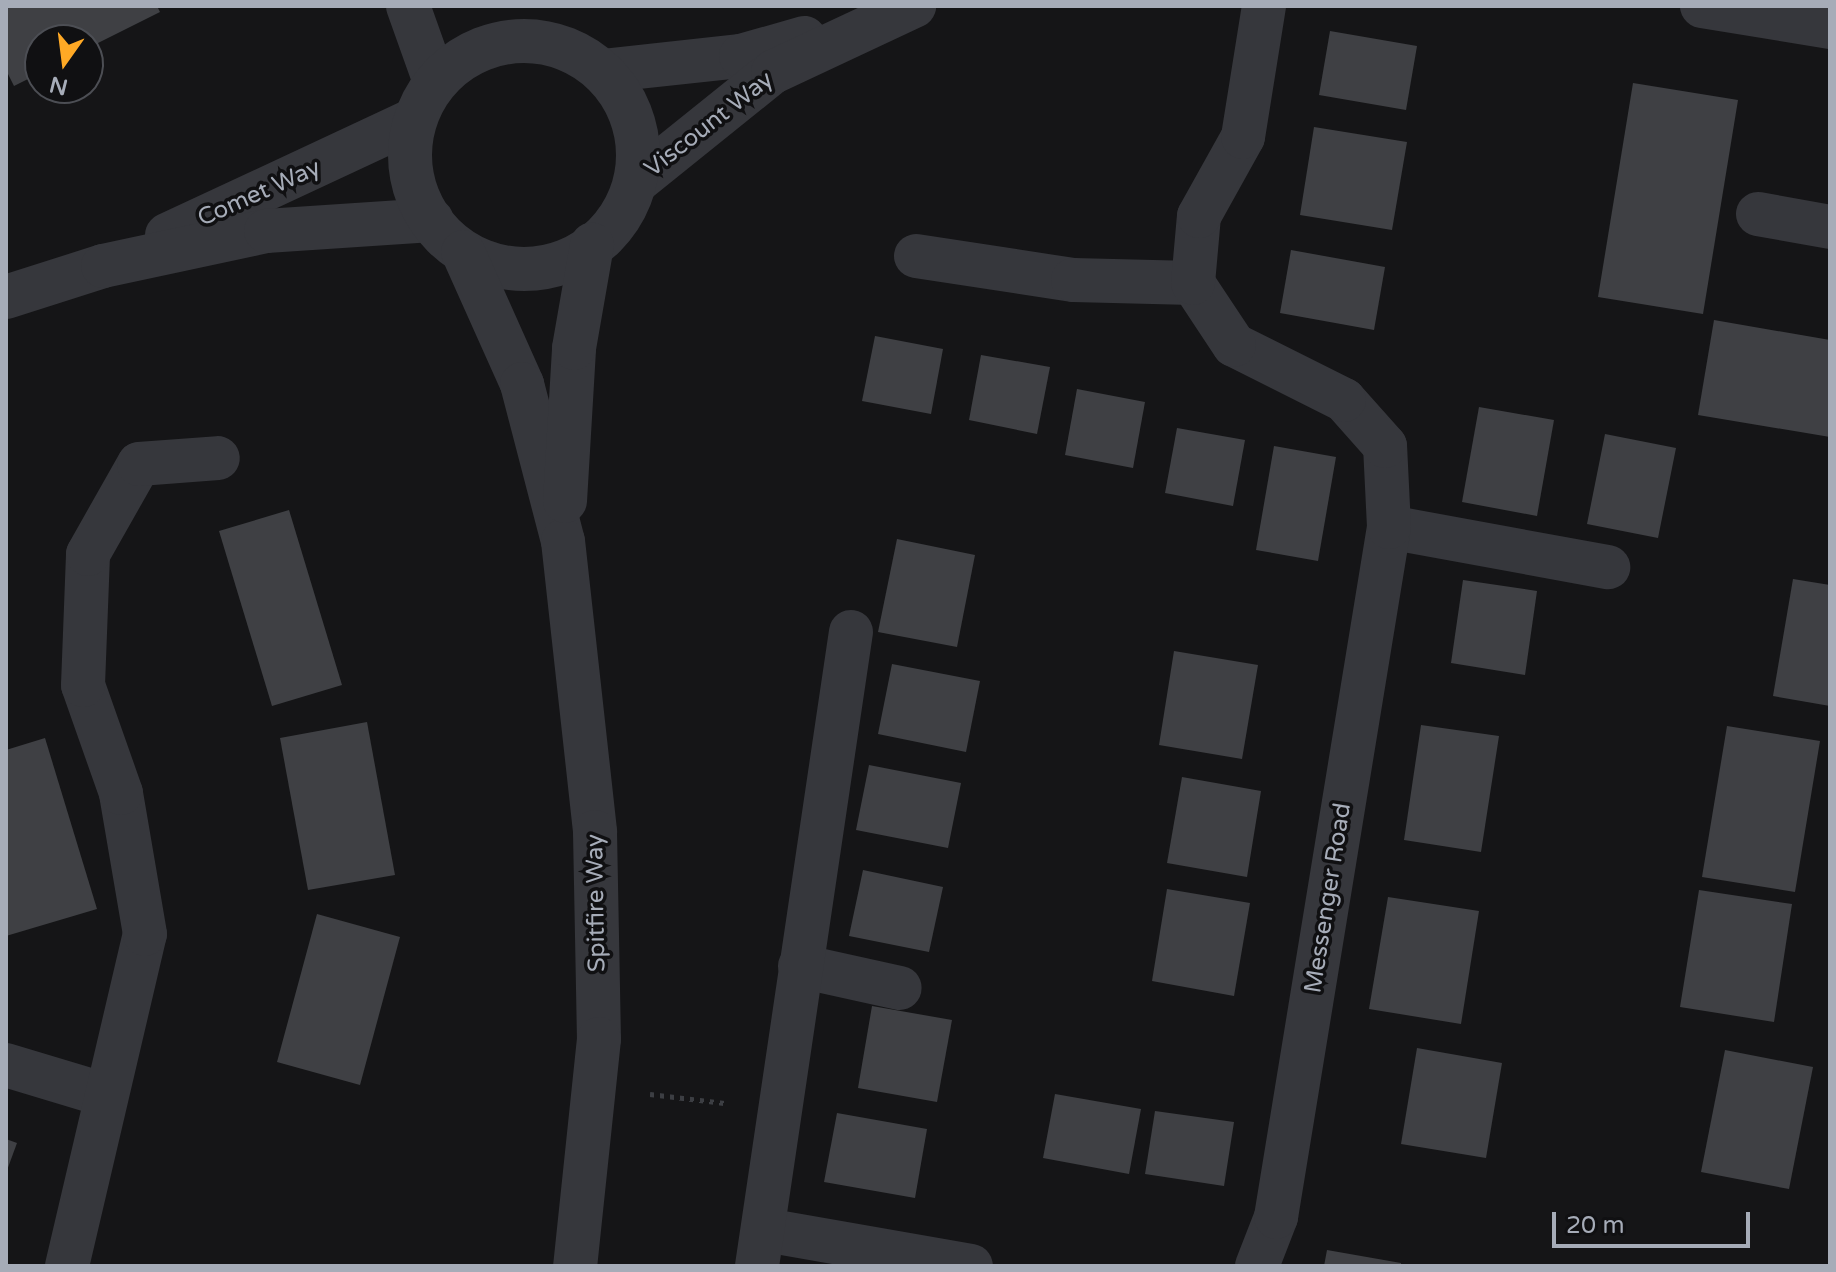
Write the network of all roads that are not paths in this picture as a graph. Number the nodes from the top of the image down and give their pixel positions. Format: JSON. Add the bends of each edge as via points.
{"nodes":[{"id":1,"x":408,"y":6,"type":"edge"},
{"id":2,"x":518,"y":6,"type":"edge"},
{"id":3,"x":913,"y":6,"type":"edge"},
{"id":4,"x":1264,"y":6,"type":"edge"},
{"id":5,"x":1702,"y":6,"type":"edge"},
{"id":6,"x":1777,"y":12,"type":"edge"},
{"id":7,"x":1830,"y":27,"type":"edge"},
{"id":8,"x":550,"y":45,"type":"junction"},
{"id":9,"x":602,"y":71,"type":"junction"},
{"id":10,"x":435,"y":82,"type":"junction"},
{"id":11,"x":414,"y":120,"type":"junction"},
{"id":12,"x":636,"y":182,"type":"junction"},
{"id":13,"x":1758,"y":214,"type":"dead end"},
{"id":14,"x":432,"y":220,"type":"junction"},
{"id":15,"x":1830,"y":227,"type":"edge"},
{"id":16,"x":592,"y":245,"type":"junction"},
{"id":17,"x":463,"y":252,"type":"junction"},
{"id":18,"x":916,"y":256,"type":"dead end"},
{"id":19,"x":103,"y":266,"type":"junction"},
{"id":20,"x":1193,"y":283,"type":"junction"},
{"id":21,"x":6,"y":297,"type":"edge"},
{"id":22,"x":218,"y":458,"type":"dead end"},
{"id":23,"x":1389,"y":527,"type":"junction"},
{"id":24,"x":563,"y":541,"type":"junction"},
{"id":25,"x":1608,"y":567,"type":"dead end"},
{"id":26,"x":851,"y":632,"type":"dead end"},
{"id":27,"x":800,"y":966,"type":"junction"},
{"id":28,"x":900,"y":988,"type":"dead end"},
{"id":29,"x":6,"y":1065,"type":"edge"},
{"id":30,"x":102,"y":1094,"type":"junction"},
{"id":31,"x":761,"y":1248,"type":"edge"},
{"id":32,"x":67,"y":1266,"type":"edge"},
{"id":33,"x":575,"y":1266,"type":"edge"},
{"id":34,"x":971,"y":1266,"type":"edge"},
{"id":35,"x":1257,"y":1266,"type":"edge"}],
"edges":[{"from":1,"to":10,"type":"street"},
{"from":2,"to":8,"type":"street"},
{"from":3,"to":9,"type":"street","name":"Viscount Way","via":[[741,56]]},
{"from":3,"to":12,"type":"street","name":"Viscount Way","via":[[773,72]]},
{"from":4,"to":20,"type":"street","via":[[1243,137],[1199,216]]},
{"from":5,"to":6,"type":"street"},
{"from":6,"to":7,"type":"street"},
{"from":8,"to":9,"type":"street"},
{"from":8,"to":10,"type":"street","via":[[493,44],[465,55]]},
{"from":9,"to":12,"type":"street","via":[[621,93],[636,131]]},
{"from":10,"to":11,"type":"street"},
{"from":11,"to":14,"type":"street","via":[[409,160],[418,201]]},
{"from":11,"to":19,"type":"street","name":"Comet Way"},
{"from":12,"to":16,"type":"street","via":[[619,219]]},
{"from":13,"to":15,"type":"street"},
{"from":14,"to":17,"type":"street"},
{"from":14,"to":19,"type":"street","name":"Comet Way","via":[[266,231]]},
{"from":16,"to":17,"type":"street","via":[[540,267],[499,266]]},
{"from":16,"to":24,"type":"street","name":"Spitfire Way","via":[[574,348]]},
{"from":17,"to":24,"type":"street","name":"Spitfire Way","via":[[522,384]]},
{"from":18,"to":20,"type":"street","via":[[1073,280]]},
{"from":19,"to":21,"type":"street","name":"Comet Way"},
{"from":20,"to":23,"type":"street","name":"Messenger Road","via":[[1234,345],[1344,400],[1385,446]]},
{"from":22,"to":30,"type":"street","via":[[139,464],[88,554],[83,685],[121,793],[145,934]]},
{"from":23,"to":25,"type":"street"},
{"from":23,"to":35,"type":"street","name":"Messenger Road","via":[[1276,1217]]},
{"from":24,"to":33,"type":"street","name":"Spitfire Way","via":[[595,832],[599,1039]]},
{"from":26,"to":27,"type":"street"},
{"from":27,"to":28,"type":"street"},
{"from":27,"to":31,"type":"street"},
{"from":29,"to":30,"type":"street"},
{"from":30,"to":32,"type":"street"},
{"from":31,"to":34,"type":"street"}]}
